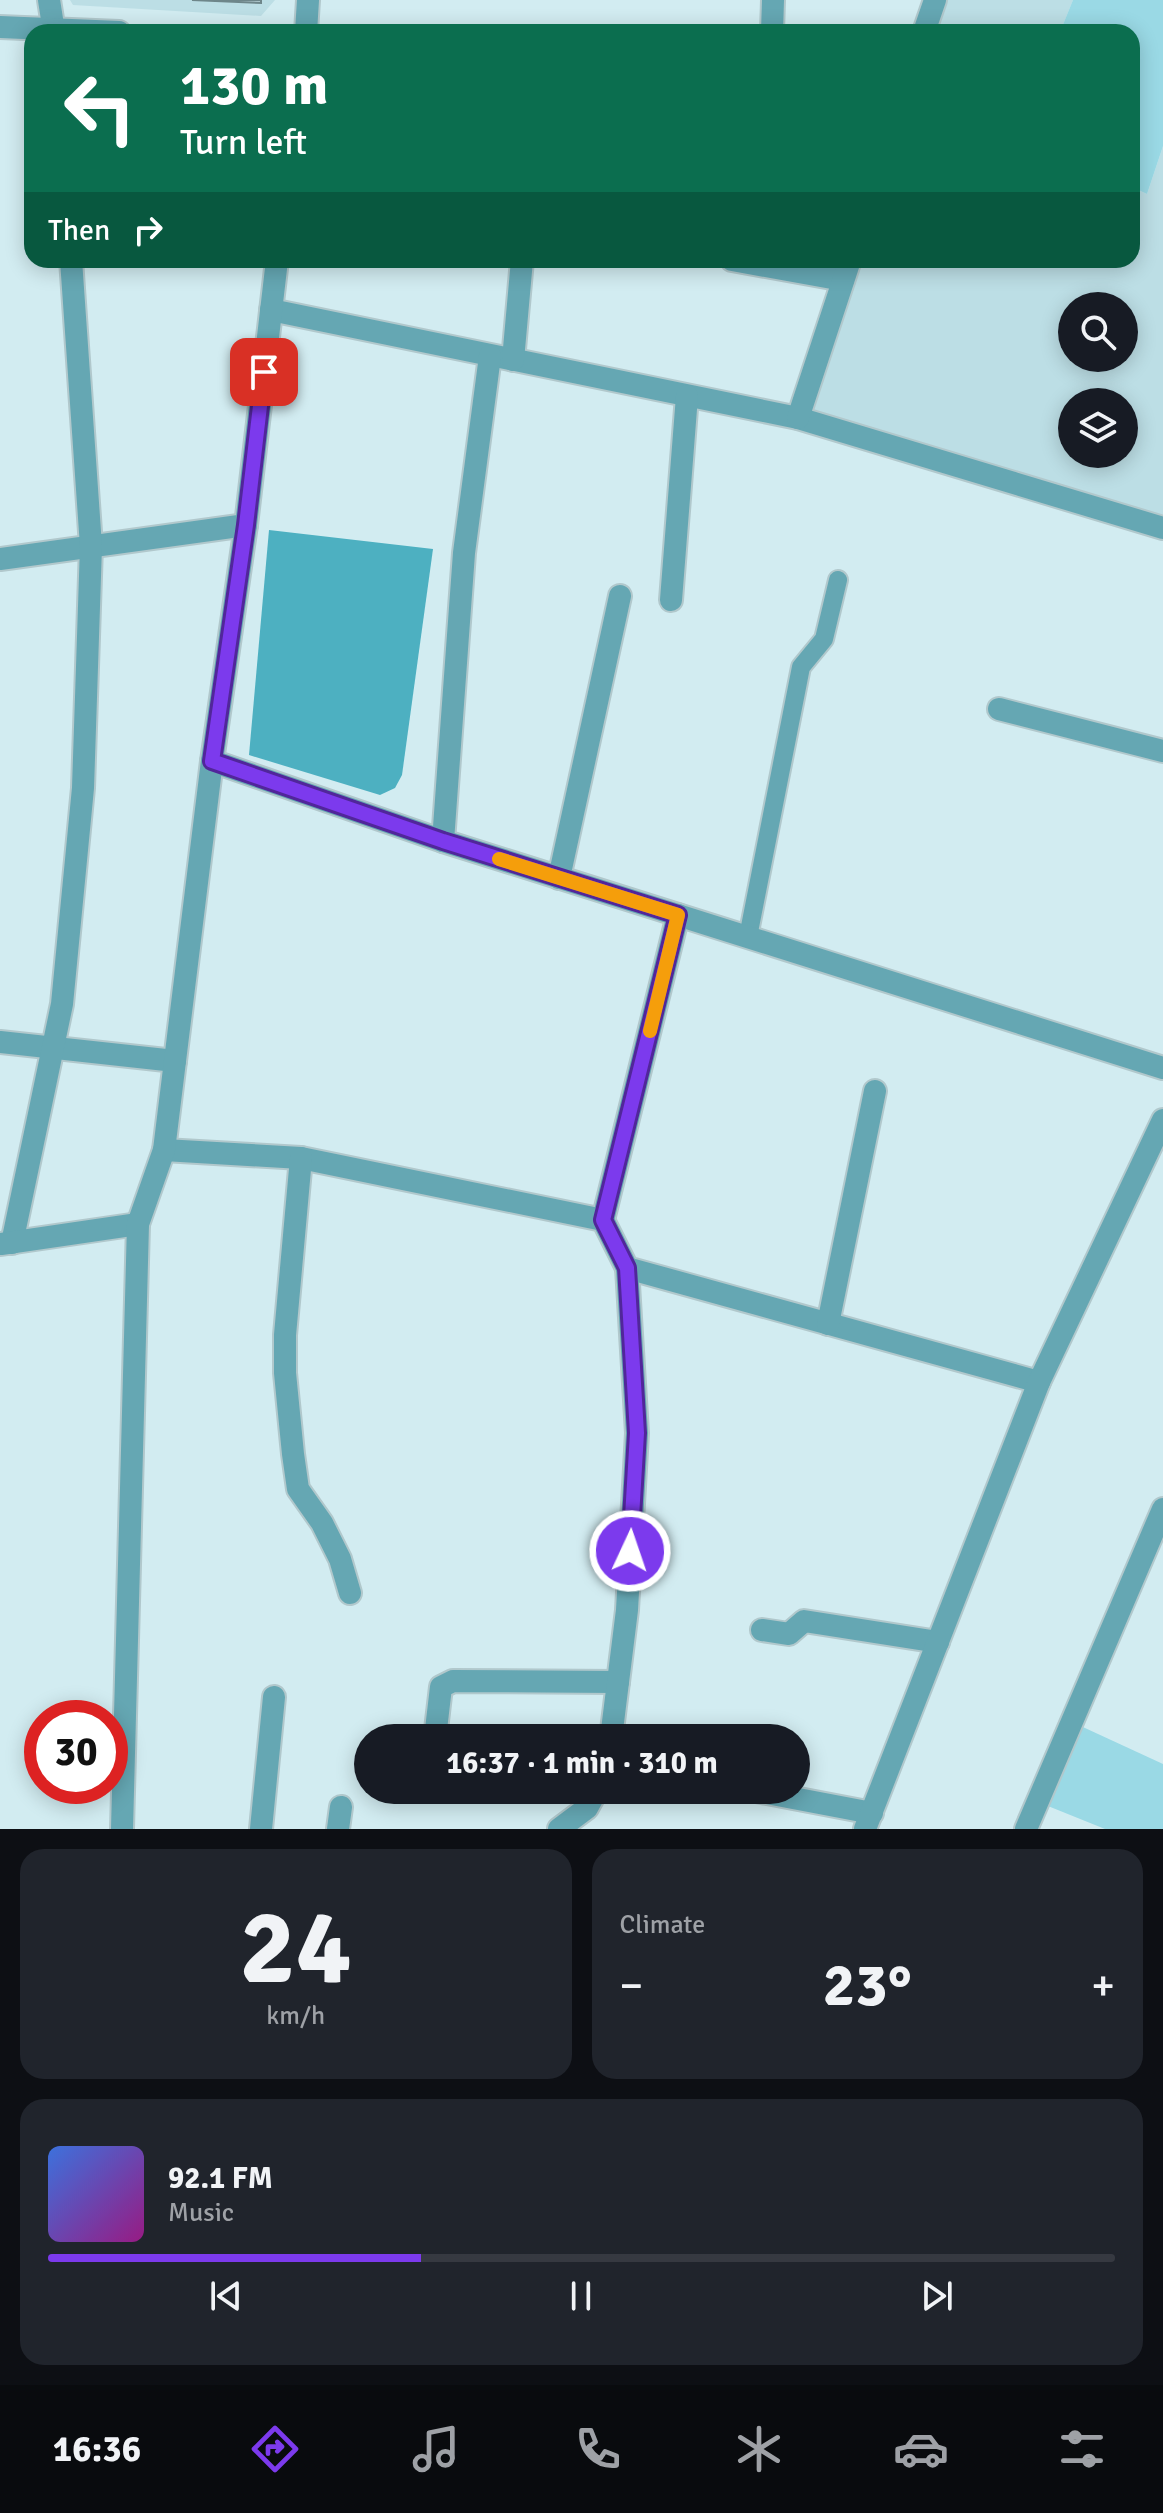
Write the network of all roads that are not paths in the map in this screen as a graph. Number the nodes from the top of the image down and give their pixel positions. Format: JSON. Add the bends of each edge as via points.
{"nodes":[{"id":1,"x":49,"y":0,"type":"edge"},
{"id":2,"x":308,"y":0,"type":"edge"},
{"id":3,"x":773,"y":0,"type":"edge"},
{"id":4,"x":935,"y":0,"type":"edge"},
{"id":5,"x":53,"y":24,"type":"edge"},
{"id":6,"x":306,"y":24,"type":"edge"},
{"id":7,"x":772,"y":24,"type":"edge"},
{"id":8,"x":927,"y":24,"type":"edge"},
{"id":9,"x":0,"y":27,"type":"edge"},
{"id":10,"x":24,"y":28,"type":"edge"},
{"id":11,"x":72,"y":268,"type":"edge"},
{"id":12,"x":276,"y":268,"type":"edge"},
{"id":13,"x":521,"y":268,"type":"edge"},
{"id":14,"x":824,"y":268,"type":"edge"},
{"id":15,"x":847,"y":270,"type":"edge"},
{"id":16,"x":271,"y":310,"type":"junction"},
{"id":17,"x":490,"y":356,"type":"junction"},
{"id":18,"x":513,"y":360,"type":"junction"},
{"id":19,"x":687,"y":396,"type":"junction"},
{"id":20,"x":798,"y":418,"type":"junction"},
{"id":21,"x":246,"y":525,"type":"junction"},
{"id":22,"x":1163,"y":528,"type":"edge"},
{"id":23,"x":91,"y":546,"type":"junction"},
{"id":24,"x":0,"y":559,"type":"edge"},
{"id":25,"x":838,"y":580,"type":"dead end"},
{"id":26,"x":620,"y":596,"type":"dead end"},
{"id":27,"x":671,"y":600,"type":"dead end"},
{"id":28,"x":999,"y":709,"type":"dead end"},
{"id":29,"x":1163,"y":751,"type":"edge"},
{"id":30,"x":212,"y":761,"type":"junction"},
{"id":31,"x":443,"y":841,"type":"junction"},
{"id":32,"x":559,"y":878,"type":"junction"},
{"id":33,"x":678,"y":915,"type":"junction"},
{"id":34,"x":748,"y":937,"type":"junction"},
{"id":35,"x":0,"y":1042,"type":"edge"},
{"id":36,"x":52,"y":1049,"type":"junction"},
{"id":37,"x":175,"y":1061,"type":"junction"},
{"id":38,"x":1163,"y":1068,"type":"edge"},
{"id":39,"x":875,"y":1091,"type":"dead end"},
{"id":40,"x":1163,"y":1120,"type":"edge"},
{"id":41,"x":164,"y":1150,"type":"junction"},
{"id":42,"x":301,"y":1158,"type":"junction"},
{"id":43,"x":603,"y":1220,"type":"junction"},
{"id":44,"x":138,"y":1224,"type":"junction"},
{"id":45,"x":6,"y":1244,"type":"edge"},
{"id":46,"x":627,"y":1268,"type":"junction"},
{"id":47,"x":828,"y":1324,"type":"junction"},
{"id":48,"x":1039,"y":1382,"type":"junction"},
{"id":49,"x":1163,"y":1509,"type":"edge"},
{"id":50,"x":350,"y":1593,"type":"dead end"},
{"id":51,"x":762,"y":1630,"type":"dead end"},
{"id":52,"x":938,"y":1642,"type":"junction"},
{"id":53,"x":618,"y":1682,"type":"junction"},
{"id":54,"x":274,"y":1697,"type":"dead end"},
{"id":55,"x":437,"y":1724,"type":"edge"},
{"id":56,"x":613,"y":1724,"type":"edge"},
{"id":57,"x":589,"y":1804,"type":"edge"},
{"id":58,"x":804,"y":1804,"type":"edge"},
{"id":59,"x":868,"y":1821,"type":"edge"},
{"id":60,"x":122,"y":1829,"type":"edge"},
{"id":61,"x":261,"y":1829,"type":"edge"},
{"id":62,"x":559,"y":1829,"type":"edge"},
{"id":63,"x":1026,"y":1829,"type":"edge"}],
"edges":[{"from":1,"to":5,"type":"street"},
{"from":2,"to":6,"type":"street"},
{"from":3,"to":7,"type":"street"},
{"from":4,"to":8,"type":"street"},
{"from":9,"to":10,"type":"street"},
{"from":11,"to":23,"type":"street"},
{"from":12,"to":16,"type":"street"},
{"from":13,"to":18,"type":"street"},
{"from":14,"to":15,"type":"street"},
{"from":15,"to":20,"type":"street"},
{"from":16,"to":17,"type":"street"},
{"from":16,"to":21,"type":"street"},
{"from":17,"to":18,"type":"street"},
{"from":17,"to":31,"type":"street","via":[[464,553]]},
{"from":18,"to":19,"type":"street"},
{"from":19,"to":20,"type":"street"},
{"from":19,"to":27,"type":"street"},
{"from":20,"to":22,"type":"street"},
{"from":21,"to":23,"type":"street"},
{"from":21,"to":30,"type":"street"},
{"from":23,"to":24,"type":"street"},
{"from":23,"to":36,"type":"street","via":[[83,788],[62,1004]]},
{"from":25,"to":34,"type":"lane","via":[[824,639],[801,667]]},
{"from":26,"to":32,"type":"street"},
{"from":28,"to":29,"type":"street"},
{"from":30,"to":31,"type":"street"},
{"from":30,"to":37,"type":"street"},
{"from":31,"to":32,"type":"street"},
{"from":32,"to":33,"type":"street"},
{"from":33,"to":34,"type":"street"},
{"from":33,"to":43,"type":"street"},
{"from":34,"to":38,"type":"street"},
{"from":35,"to":36,"type":"street"},
{"from":36,"to":37,"type":"street"},
{"from":36,"to":45,"type":"street"},
{"from":37,"to":41,"type":"street"},
{"from":39,"to":47,"type":"street"},
{"from":40,"to":48,"type":"street"},
{"from":41,"to":42,"type":"street"},
{"from":41,"to":44,"type":"street"},
{"from":42,"to":43,"type":"street"},
{"from":42,"to":50,"type":"street","via":[[285,1335],[293,1454],[298,1489],[322,1523]]},
{"from":43,"to":46,"type":"street"},
{"from":44,"to":45,"type":"street"},
{"from":44,"to":60,"type":"street"},
{"from":46,"to":47,"type":"street"},
{"from":46,"to":53,"type":"street","via":[[637,1433]]},
{"from":47,"to":48,"type":"street"},
{"from":48,"to":52,"type":"street"},
{"from":49,"to":63,"type":"street"},
{"from":51,"to":52,"type":"street","via":[[789,1634],[804,1621]]},
{"from":52,"to":59,"type":"street"},
{"from":53,"to":55,"type":"street","via":[[453,1681],[441,1687]]},
{"from":53,"to":56,"type":"street"},
{"from":54,"to":61,"type":"street"},
{"from":57,"to":62,"type":"street"},
{"from":58,"to":59,"type":"street"}]}
